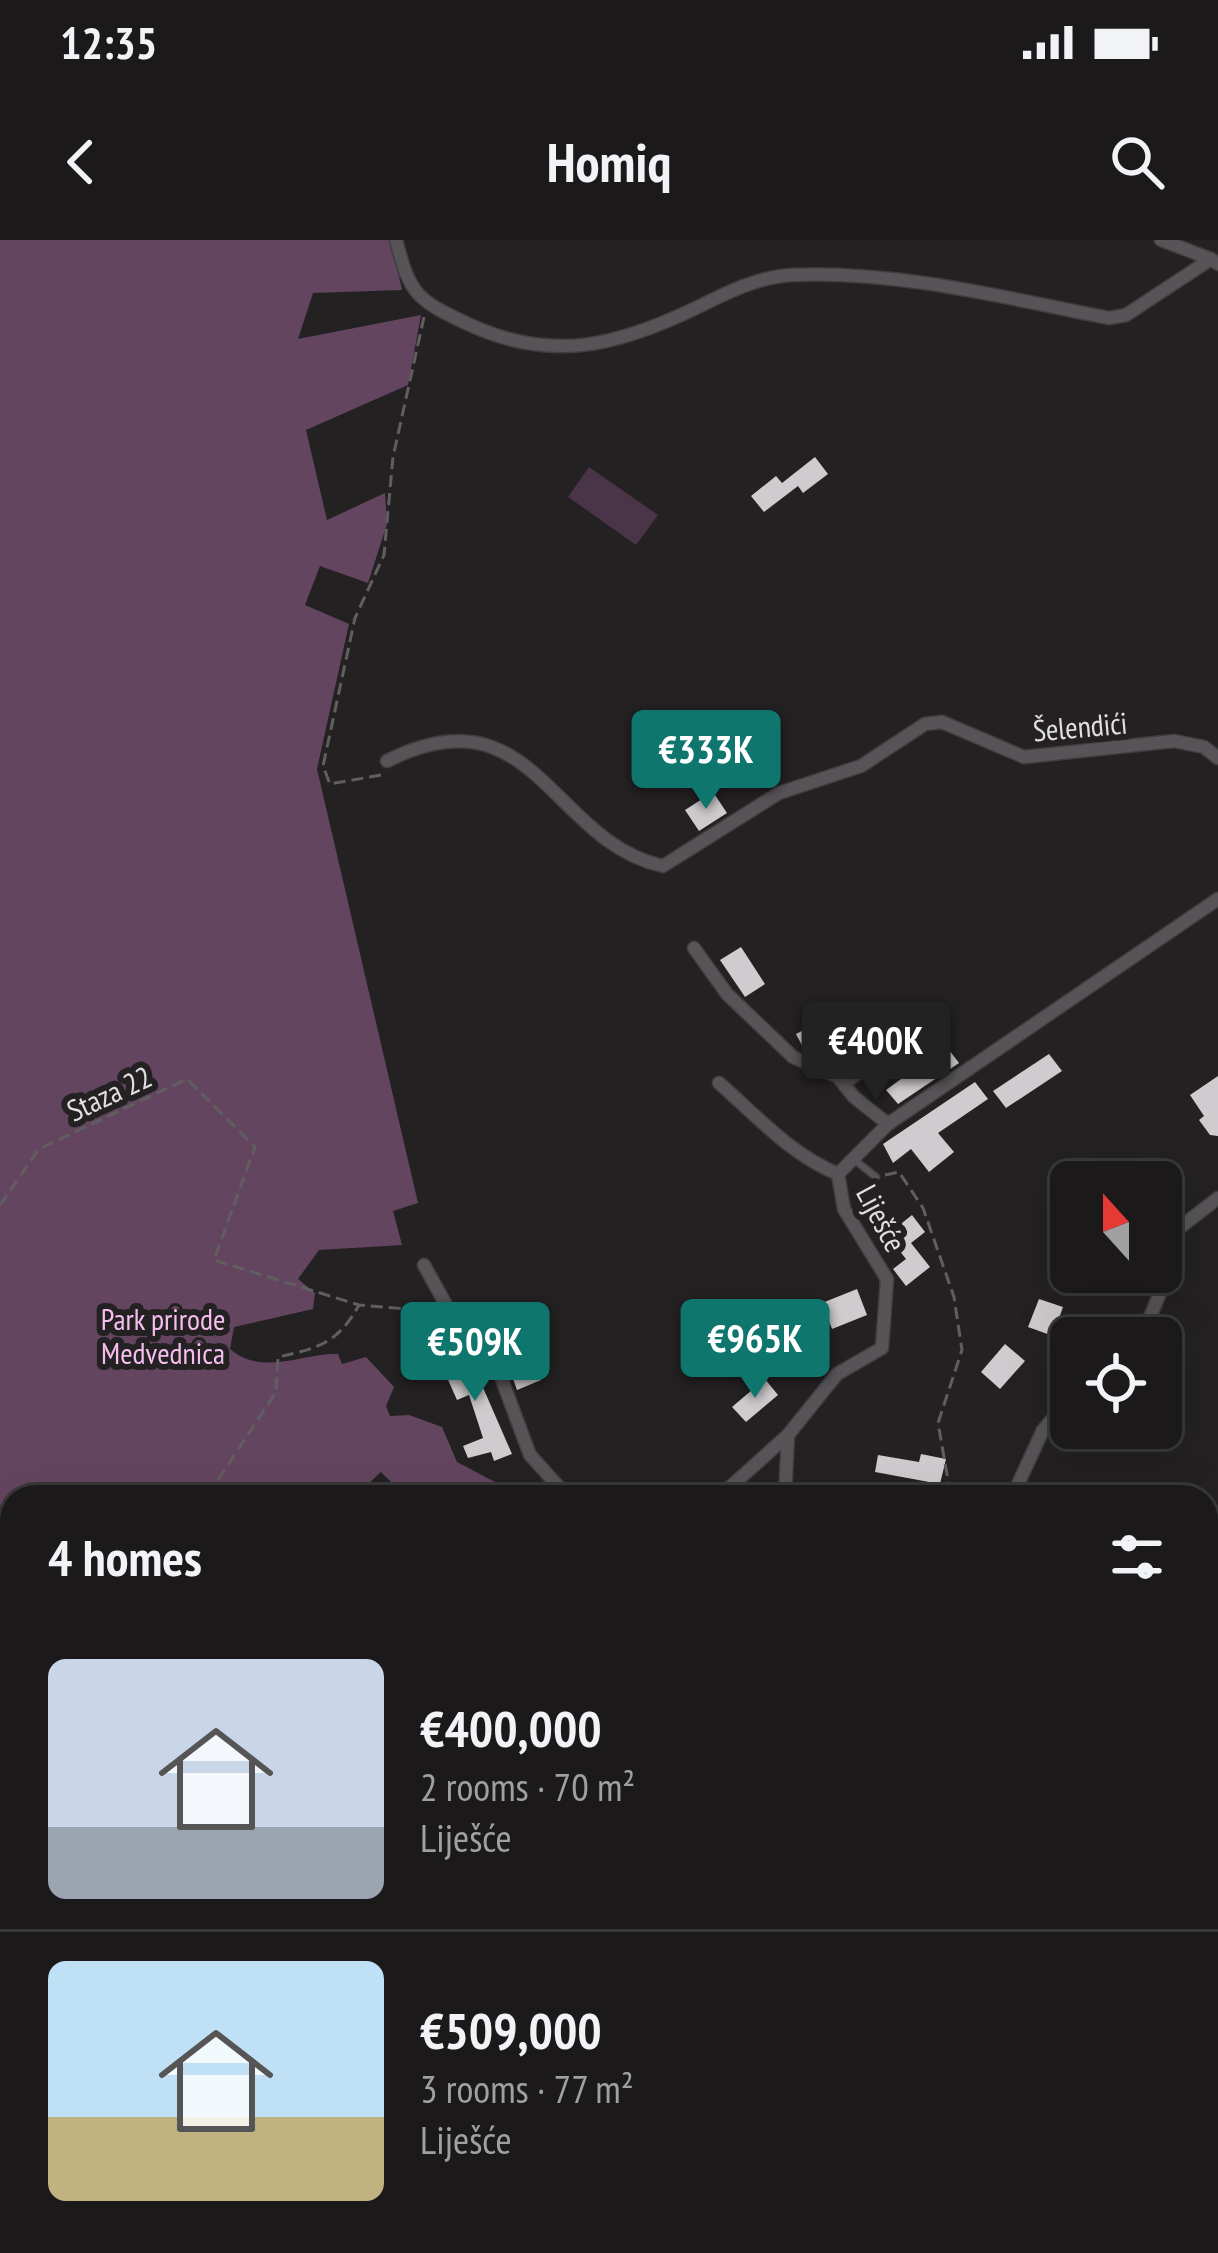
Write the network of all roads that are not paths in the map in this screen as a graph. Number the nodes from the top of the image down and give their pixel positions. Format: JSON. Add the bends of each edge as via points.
{"nodes":[{"id":1,"x":396,"y":240,"type":"edge"},
{"id":2,"x":1161,"y":240,"type":"edge"},
{"id":3,"x":1215,"y":261,"type":"edge"},
{"id":4,"x":1218,"y":758,"type":"edge"},
{"id":5,"x":387,"y":761,"type":"road end"},
{"id":6,"x":1218,"y":899,"type":"edge"},
{"id":7,"x":694,"y":948,"type":"dead end"},
{"id":8,"x":915,"y":1022,"type":"dead end"},
{"id":9,"x":719,"y":1083,"type":"dead end"},
{"id":10,"x":845,"y":1086,"type":"junction"},
{"id":11,"x":888,"y":1124,"type":"junction"},
{"id":12,"x":856,"y":1161,"type":"junction"},
{"id":13,"x":838,"y":1174,"type":"junction"},
{"id":14,"x":876,"y":1177,"type":"road end"},
{"id":15,"x":1218,"y":1198,"type":"edge"},
{"id":16,"x":1182,"y":1226,"type":"edge"},
{"id":17,"x":424,"y":1265,"type":"dead end"},
{"id":18,"x":1050,"y":1421,"type":"edge"},
{"id":19,"x":788,"y":1435,"type":"junction"},
{"id":20,"x":557,"y":1485,"type":"edge"},
{"id":21,"x":732,"y":1485,"type":"edge"},
{"id":22,"x":786,"y":1485,"type":"edge"},
{"id":23,"x":1016,"y":1485,"type":"edge"}],
"edges":[{"from":1,"to":3,"type":"street","via":[[409,286],[427,305],[554,350],[634,336],[783,275],[983,293],[1109,318]]},
{"from":2,"to":3,"type":"street"},
{"from":4,"to":5,"type":"street","name":"Šelendići","via":[[1174,741],[1024,757],[942,722],[926,724],[861,766],[779,793],[663,866],[608,846],[533,769],[488,748],[437,740]]},
{"from":6,"to":11,"type":"street","name":"Liješće"},
{"from":7,"to":10,"type":"street","via":[[727,994],[793,1058],[829,1070]]},
{"from":8,"to":10,"type":"lane"},
{"from":9,"to":13,"type":"street","name":"Liješće","via":[[790,1151]]},
{"from":10,"to":11,"type":"street"},
{"from":11,"to":12,"type":"street","name":"Liješće"},
{"from":12,"to":13,"type":"street","name":"Liješće"},
{"from":12,"to":14,"type":"lane"},
{"from":13,"to":19,"type":"street","name":"Liješće","via":[[844,1208],[887,1279],[886,1328],[882,1348],[837,1374]]},
{"from":15,"to":16,"type":"street"},
{"from":17,"to":20,"type":"street","via":[[450,1312],[492,1353],[530,1455]]},
{"from":18,"to":23,"type":"street"},
{"from":19,"to":21,"type":"street","name":"Liješće"},
{"from":19,"to":22,"type":"street"}]}
